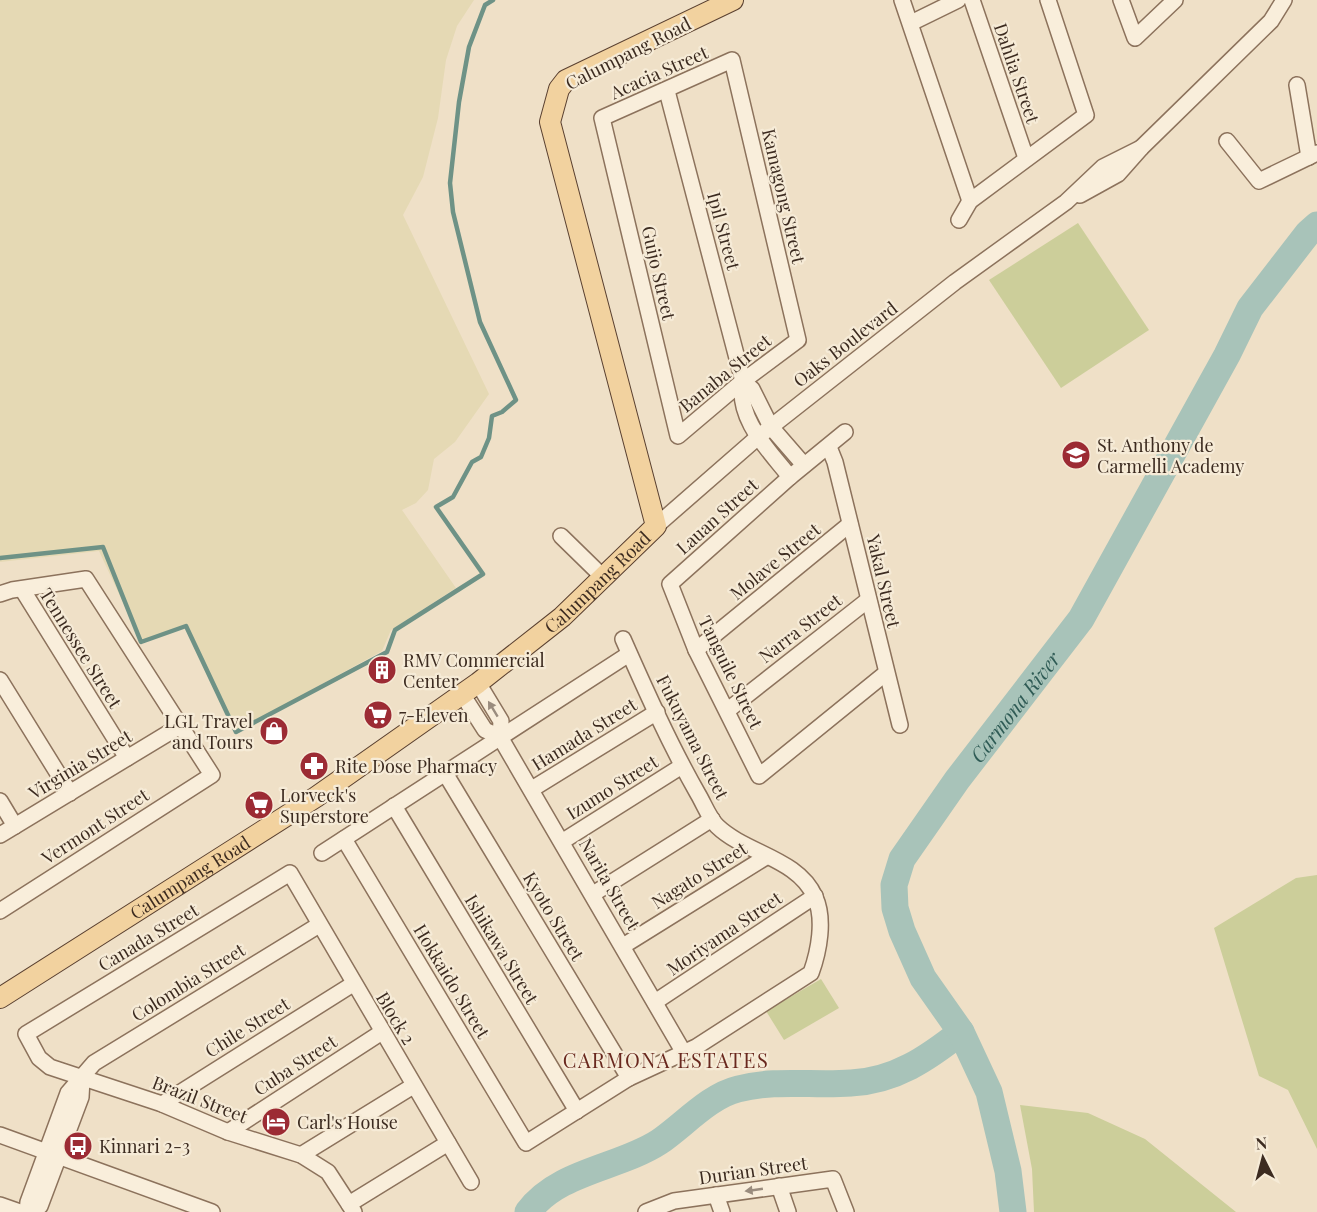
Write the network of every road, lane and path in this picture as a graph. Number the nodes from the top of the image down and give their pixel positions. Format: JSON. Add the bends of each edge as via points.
{"nodes":[{"id":1,"x":733,"y":0,"type":"edge"},
{"id":2,"x":902,"y":0,"type":"edge"},
{"id":3,"x":958,"y":0,"type":"edge"},
{"id":4,"x":972,"y":0,"type":"edge"},
{"id":5,"x":1048,"y":0,"type":"edge"},
{"id":6,"x":1121,"y":0,"type":"edge"},
{"id":7,"x":1175,"y":0,"type":"edge"},
{"id":8,"x":1284,"y":0,"type":"edge"},
{"id":9,"x":911,"y":23,"type":"junction"},
{"id":10,"x":732,"y":60,"type":"joint"},
{"id":11,"x":1297,"y":85,"type":"dead end"},
{"id":12,"x":667,"y":91,"type":"junction"},
{"id":13,"x":602,"y":118,"type":"joint"},
{"id":14,"x":1227,"y":141,"type":"dead end"},
{"id":15,"x":1313,"y":155,"type":"edge"},
{"id":16,"x":1026,"y":158,"type":"junction"},
{"id":17,"x":970,"y":201,"type":"junction"},
{"id":18,"x":959,"y":220,"type":"dead end"},
{"id":19,"x":798,"y":340,"type":"joint"},
{"id":20,"x":743,"y":381,"type":"junction"},
{"id":21,"x":771,"y":427,"type":"junction"},
{"id":22,"x":845,"y":432,"type":"dead end"},
{"id":23,"x":678,"y":436,"type":"joint"},
{"id":24,"x":758,"y":437,"type":"junction"},
{"id":25,"x":829,"y":447,"type":"junction"},
{"id":26,"x":804,"y":465,"type":"junction"},
{"id":27,"x":790,"y":477,"type":"junction"},
{"id":28,"x":850,"y":525,"type":"junction"},
{"id":29,"x":656,"y":526,"type":"junction"},
{"id":30,"x":561,"y":536,"type":"dead end"},
{"id":31,"x":604,"y":578,"type":"junction"},
{"id":32,"x":670,"y":584,"type":"joint"},
{"id":33,"x":22,"y":589,"type":"junction"},
{"id":34,"x":0,"y":594,"type":"edge"},
{"id":35,"x":868,"y":600,"type":"junction"},
{"id":36,"x":622,"y":639,"type":"dead end"},
{"id":37,"x":696,"y":650,"type":"junction"},
{"id":38,"x":629,"y":654,"type":"junction"},
{"id":39,"x":886,"y":673,"type":"junction"},
{"id":40,"x":0,"y":680,"type":"edge"},
{"id":41,"x":470,"y":689,"type":"junction"},
{"id":42,"x":728,"y":710,"type":"junction"},
{"id":43,"x":657,"y":712,"type":"junction"},
{"id":44,"x":900,"y":725,"type":"dead end"},
{"id":45,"x":180,"y":726,"type":"junction"},
{"id":46,"x":500,"y":737,"type":"junction"},
{"id":47,"x":127,"y":758,"type":"junction"},
{"id":48,"x":682,"y":766,"type":"junction"},
{"id":49,"x":445,"y":773,"type":"junction"},
{"id":50,"x":532,"y":789,"type":"junction"},
{"id":51,"x":70,"y":793,"type":"junction"},
{"id":52,"x":0,"y":801,"type":"edge"},
{"id":53,"x":394,"y":806,"type":"junction"},
{"id":54,"x":712,"y":819,"type":"junction"},
{"id":55,"x":15,"y":826,"type":"junction"},
{"id":56,"x":0,"y":835,"type":"edge"},
{"id":57,"x":344,"y":839,"type":"junction"},
{"id":58,"x":563,"y":841,"type":"junction"},
{"id":59,"x":322,"y":853,"type":"dead end"},
{"id":60,"x":766,"y":856,"type":"junction"},
{"id":61,"x":290,"y":873,"type":"joint"},
{"id":62,"x":593,"y":894,"type":"junction"},
{"id":63,"x":815,"y":896,"type":"junction"},
{"id":64,"x":0,"y":911,"type":"edge"},
{"id":65,"x":319,"y":925,"type":"junction"},
{"id":66,"x":623,"y":946,"type":"junction"},
{"id":67,"x":353,"y":984,"type":"junction"},
{"id":68,"x":0,"y":999,"type":"edge"},
{"id":69,"x":655,"y":1002,"type":"junction"},
{"id":70,"x":382,"y":1032,"type":"junction"},
{"id":71,"x":26,"y":1034,"type":"joint"},
{"id":72,"x":684,"y":1053,"type":"junction"},
{"id":73,"x":629,"y":1078,"type":"junction"},
{"id":74,"x":82,"y":1079,"type":"junction"},
{"id":75,"x":414,"y":1086,"type":"junction"},
{"id":76,"x":162,"y":1104,"type":"junction"},
{"id":77,"x":577,"y":1111,"type":"junction"},
{"id":78,"x":228,"y":1132,"type":"junction"},
{"id":79,"x":0,"y":1135,"type":"edge"},
{"id":80,"x":448,"y":1143,"type":"junction"},
{"id":81,"x":301,"y":1155,"type":"junction"},
{"id":82,"x":52,"y":1156,"type":"junction"},
{"id":83,"x":471,"y":1182,"type":"dead end"},
{"id":84,"x":779,"y":1186,"type":"junction"},
{"id":85,"x":716,"y":1195,"type":"junction"},
{"id":86,"x":0,"y":1205,"type":"edge"},
{"id":87,"x":351,"y":1208,"type":"edge"},
{"id":88,"x":662,"y":1208,"type":"edge"},
{"id":89,"x":20,"y":1212,"type":"edge"},
{"id":90,"x":29,"y":1212,"type":"edge"},
{"id":91,"x":212,"y":1212,"type":"edge"},
{"id":92,"x":646,"y":1212,"type":"edge"},
{"id":93,"x":722,"y":1212,"type":"edge"},
{"id":94,"x":788,"y":1212,"type":"edge"},
{"id":95,"x":846,"y":1212,"type":"edge"}],
"edges":[{"from":1,"to":29,"type":"main road","name":"Calumpang Road","via":[[566,80],[556,96],[550,122]]},
{"from":2,"to":9,"type":"street"},
{"from":3,"to":9,"type":"street"},
{"from":4,"to":16,"type":"street","name":"Dahlia Street"},
{"from":5,"to":16,"type":"street","via":[[1086,116]]},
{"from":6,"to":7,"type":"street","via":[[1135,38]]},
{"from":8,"to":21,"type":"street","name":"Oaks Boulevard","via":[[1271,21],[1141,148],[1103,167],[1066,202],[955,282]]},
{"from":9,"to":17,"type":"street"},
{"from":10,"to":12,"type":"street","name":"Acacia Street"},
{"from":10,"to":19,"type":"street","name":"Kamagong Street"},
{"from":11,"to":15,"type":"street"},
{"from":12,"to":13,"type":"street","name":"Acacia Street"},
{"from":12,"to":20,"type":"street","name":"Ipil Street"},
{"from":13,"to":23,"type":"street","name":"Guijo Street"},
{"from":14,"to":15,"type":"street","via":[[1259,181]]},
{"from":16,"to":17,"type":"street"},
{"from":17,"to":18,"type":"street"},
{"from":19,"to":20,"type":"street","name":"Banaba Street"},
{"from":20,"to":21,"type":"street","name":"Ipil Street","via":[[752,389]]},
{"from":20,"to":23,"type":"street","name":"Banaba Street"},
{"from":20,"to":24,"type":"street","name":"Ipil Street","via":[[742,404]]},
{"from":21,"to":24,"type":"street","name":"Oaks Boulevard"},
{"from":21,"to":26,"type":"street"},
{"from":22,"to":25,"type":"street","name":"Lauan Street"},
{"from":24,"to":27,"type":"street"},
{"from":24,"to":29,"type":"street","name":"Oaks Boulevard"},
{"from":25,"to":26,"type":"street","name":"Lauan Street"},
{"from":25,"to":28,"type":"street","name":"Yakal Street"},
{"from":26,"to":27,"type":"street","name":"Lauan Street"},
{"from":27,"to":32,"type":"street","name":"Lauan Street"},
{"from":28,"to":35,"type":"street","name":"Yakal Street"},
{"from":28,"to":37,"type":"street","name":"Molave Street"},
{"from":29,"to":31,"type":"main road","name":"Calumpang Road"},
{"from":30,"to":31,"type":"street"},
{"from":31,"to":41,"type":"main road","name":"Calumpang Road","via":[[562,617]]},
{"from":32,"to":37,"type":"street","name":"Tanguile Street"},
{"from":33,"to":34,"type":"street"},
{"from":33,"to":45,"type":"street","via":[[86,579]]},
{"from":33,"to":47,"type":"street","name":"Tennessee Street"},
{"from":35,"to":39,"type":"street","name":"Yakal Street"},
{"from":35,"to":42,"type":"street","name":"Narra Street"},
{"from":36,"to":38,"type":"street","name":"Fukuyama Street"},
{"from":37,"to":42,"type":"street","name":"Tanguile Street"},
{"from":38,"to":43,"type":"street","name":"Fukuyama Street"},
{"from":38,"to":46,"type":"street"},
{"from":39,"to":42,"type":"street","name":"Tanguile Street","via":[[759,776]]},
{"from":39,"to":44,"type":"street","name":"Yakal Street"},
{"from":40,"to":51,"type":"street"},
{"from":41,"to":46,"type":"street","name":"Narita Street","via":[[485,730]]},
{"from":41,"to":68,"type":"main road","name":"Calumpang Road","via":[[316,797]]},
{"from":43,"to":48,"type":"street","name":"Fukuyama Street"},
{"from":43,"to":50,"type":"street","name":"Hamada Street"},
{"from":45,"to":47,"type":"street","name":"Virginia Street"},
{"from":45,"to":64,"type":"street","name":"Vermont Street","via":[[212,775]]},
{"from":46,"to":49,"type":"street"},
{"from":46,"to":50,"type":"street","name":"Narita Street"},
{"from":47,"to":51,"type":"street","name":"Virginia Street"},
{"from":48,"to":54,"type":"street","name":"Fukuyama Street"},
{"from":48,"to":58,"type":"street","name":"Izumo Street"},
{"from":49,"to":53,"type":"street"},
{"from":49,"to":73,"type":"street","name":"Kyoto Street"},
{"from":50,"to":58,"type":"street","name":"Narita Street"},
{"from":51,"to":55,"type":"street","name":"Virginia Street"},
{"from":52,"to":55,"type":"street"},
{"from":53,"to":57,"type":"street"},
{"from":53,"to":77,"type":"street","name":"Ishikawa Street"},
{"from":54,"to":60,"type":"street","name":"Fukuyama Street"},
{"from":54,"to":62,"type":"street"},
{"from":55,"to":56,"type":"street","name":"Virginia Street"},
{"from":57,"to":59,"type":"street"},
{"from":57,"to":77,"type":"street","name":"Hokkaido Street","via":[[526,1143]]},
{"from":58,"to":62,"type":"street","name":"Narita Street"},
{"from":60,"to":63,"type":"street","name":"Fukuyama Street","via":[[794,870]]},
{"from":60,"to":66,"type":"street","name":"Nagato Street"},
{"from":61,"to":65,"type":"street","name":"Block 2"},
{"from":61,"to":71,"type":"street","name":"Canada Street"},
{"from":62,"to":66,"type":"street","name":"Narita Street"},
{"from":63,"to":69,"type":"street","name":"Moriyama Street"},
{"from":63,"to":72,"type":"street","via":[[819,952],[811,973]]},
{"from":65,"to":67,"type":"street","name":"Block 2"},
{"from":65,"to":74,"type":"street","name":"Colombia Street","via":[[94,1063]]},
{"from":66,"to":69,"type":"street","name":"Narita Street"},
{"from":67,"to":70,"type":"street","name":"Block 2"},
{"from":67,"to":76,"type":"street","name":"Chile Street"},
{"from":69,"to":72,"type":"street","name":"Narita Street"},
{"from":70,"to":75,"type":"street","name":"Block 2"},
{"from":70,"to":78,"type":"street","name":"Cuba Street"},
{"from":71,"to":74,"type":"street","name":"Brazil Street","via":[[39,1058],[50,1067]]},
{"from":72,"to":73,"type":"street"},
{"from":73,"to":77,"type":"street"},
{"from":74,"to":76,"type":"street","name":"Brazil Street"},
{"from":74,"to":82,"type":"street","name":"Colombia Street","via":[[68,1093]]},
{"from":75,"to":80,"type":"street","name":"Block 2"},
{"from":75,"to":81,"type":"street"},
{"from":76,"to":78,"type":"street","name":"Brazil Street"},
{"from":78,"to":81,"type":"street","name":"Brazil Street"},
{"from":79,"to":82,"type":"street"},
{"from":80,"to":83,"type":"street","name":"Block 2"},
{"from":80,"to":87,"type":"street"},
{"from":81,"to":87,"type":"street","name":"Brazil Street","via":[[328,1172]]},
{"from":82,"to":90,"type":"street","name":"Colombia Street","via":[[28,1202]]},
{"from":82,"to":91,"type":"street"},
{"from":84,"to":85,"type":"street","name":"Durian Street","one_way":true},
{"from":84,"to":94,"type":"street"},
{"from":84,"to":95,"type":"street","name":"Durian Street","via":[[833,1179]]},
{"from":85,"to":88,"type":"street","name":"Durian Street"},
{"from":85,"to":93,"type":"street"},
{"from":86,"to":89,"type":"street"},
{"from":88,"to":92,"type":"street","name":"Durian Street"}]}
